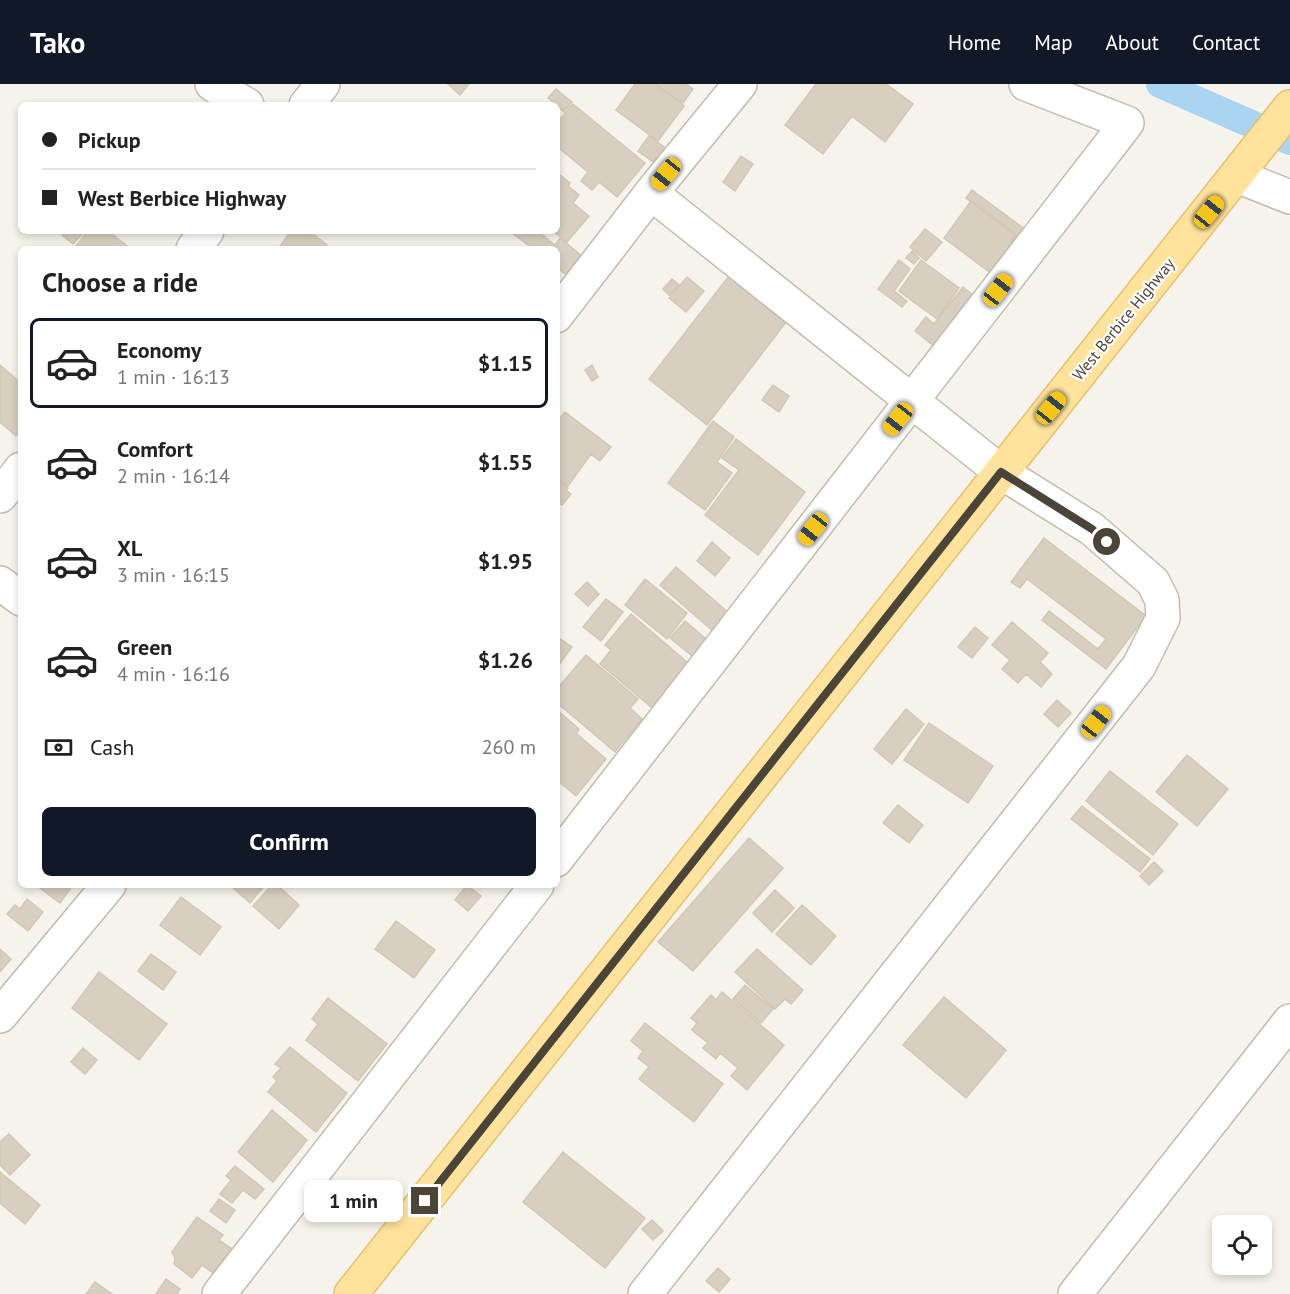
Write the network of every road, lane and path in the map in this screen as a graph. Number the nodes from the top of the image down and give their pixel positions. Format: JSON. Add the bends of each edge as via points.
{"nodes":[{"id":1,"x":212,"y":84,"type":"edge"},
{"id":2,"x":323,"y":84,"type":"edge"},
{"id":3,"x":740,"y":84,"type":"edge"},
{"id":4,"x":1026,"y":84,"type":"edge"},
{"id":5,"x":242,"y":102,"type":"edge"},
{"id":6,"x":308,"y":102,"type":"edge"},
{"id":7,"x":1287,"y":110,"type":"edge"},
{"id":8,"x":1246,"y":163,"type":"junction"},
{"id":9,"x":651,"y":192,"type":"junction"},
{"id":10,"x":1290,"y":197,"type":"edge"},
{"id":11,"x":205,"y":234,"type":"edge"},
{"id":12,"x":195,"y":246,"type":"edge"},
{"id":13,"x":560,"y":311,"type":"edge"},
{"id":14,"x":913,"y":401,"type":"junction"},
{"id":15,"x":1001,"y":472,"type":"junction"},
{"id":16,"x":18,"y":473,"type":"edge"},
{"id":17,"x":0,"y":496,"type":"edge"},
{"id":18,"x":0,"y":583,"type":"edge"},
{"id":19,"x":18,"y":597,"type":"edge"},
{"id":20,"x":560,"y":855,"type":"edge"},
{"id":21,"x":107,"y":888,"type":"edge"},
{"id":22,"x":535,"y":888,"type":"edge"},
{"id":23,"x":0,"y":1016,"type":"edge"},
{"id":24,"x":1290,"y":1021,"type":"edge"},
{"id":25,"x":219,"y":1294,"type":"edge"},
{"id":26,"x":351,"y":1294,"type":"edge"},
{"id":27,"x":645,"y":1294,"type":"edge"},
{"id":28,"x":1075,"y":1294,"type":"edge"}],
"edges":[{"from":1,"to":5,"type":"street"},
{"from":2,"to":6,"type":"street"},
{"from":3,"to":9,"type":"street"},
{"from":4,"to":14,"type":"street","via":[[1127,123]]},
{"from":7,"to":8,"type":"main road","name":"West Berbice Highway"},
{"from":8,"to":10,"type":"street"},
{"from":8,"to":15,"type":"main road","name":"West Berbice Highway"},
{"from":9,"to":13,"type":"street"},
{"from":9,"to":14,"type":"street"},
{"from":11,"to":12,"type":"street"},
{"from":14,"to":15,"type":"street"},
{"from":14,"to":20,"type":"street"},
{"from":15,"to":26,"type":"main road","name":"West Berbice Highway"},
{"from":15,"to":27,"type":"street","via":[[1092,529],[1153,582],[1162,600],[1163,618],[1139,666]]},
{"from":16,"to":17,"type":"street"},
{"from":18,"to":19,"type":"street"},
{"from":21,"to":23,"type":"street"},
{"from":22,"to":25,"type":"street"},
{"from":24,"to":28,"type":"street"}]}
